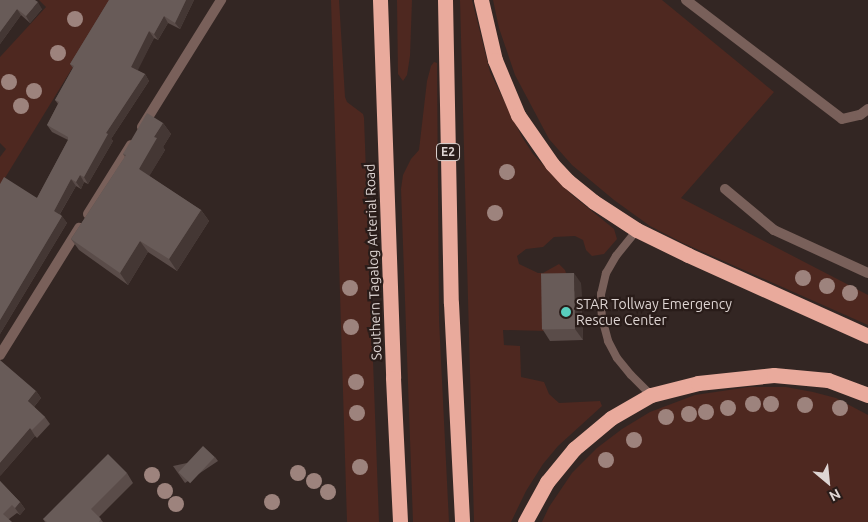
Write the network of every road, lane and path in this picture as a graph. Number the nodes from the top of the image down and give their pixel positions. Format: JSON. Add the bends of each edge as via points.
{"nodes":[{"id":1,"x":221,"y":0,"type":"edge"},
{"id":2,"x":380,"y":0,"type":"edge"},
{"id":3,"x":444,"y":0,"type":"edge"},
{"id":4,"x":481,"y":0,"type":"edge"},
{"id":5,"x":686,"y":0,"type":"edge"},
{"id":6,"x":868,"y":109,"type":"edge"},
{"id":7,"x":725,"y":189,"type":"dead end"},
{"id":8,"x":637,"y":230,"type":"junction"},
{"id":9,"x":868,"y":274,"type":"edge"},
{"id":10,"x":868,"y":336,"type":"edge"},
{"id":11,"x":0,"y":355,"type":"edge"},
{"id":12,"x":868,"y":395,"type":"edge"},
{"id":13,"x":651,"y":396,"type":"junction"},
{"id":14,"x":400,"y":522,"type":"edge"},
{"id":15,"x":462,"y":522,"type":"edge"},
{"id":16,"x":525,"y":522,"type":"edge"}],
"edges":[{"from":1,"to":11,"type":"street"},
{"from":2,"to":14,"type":"highway","name":"Southern Tagalog Arterial Road"},
{"from":3,"to":15,"type":"highway","number":"E2","via":[[451,304]]},
{"from":4,"to":8,"type":"highway","via":[[503,84],[531,137],[568,182]]},
{"from":5,"to":6,"type":"street","via":[[842,119]]},
{"from":7,"to":9,"type":"street","via":[[774,230]]},
{"from":8,"to":10,"type":"highway"},
{"from":8,"to":13,"type":"lane","via":[[606,272],[601,294],[602,318],[617,358]]},
{"from":12,"to":13,"type":"highway","via":[[828,380],[774,375],[698,383]]},
{"from":13,"to":16,"type":"highway","via":[[611,418],[574,449],[547,482]]}]}
